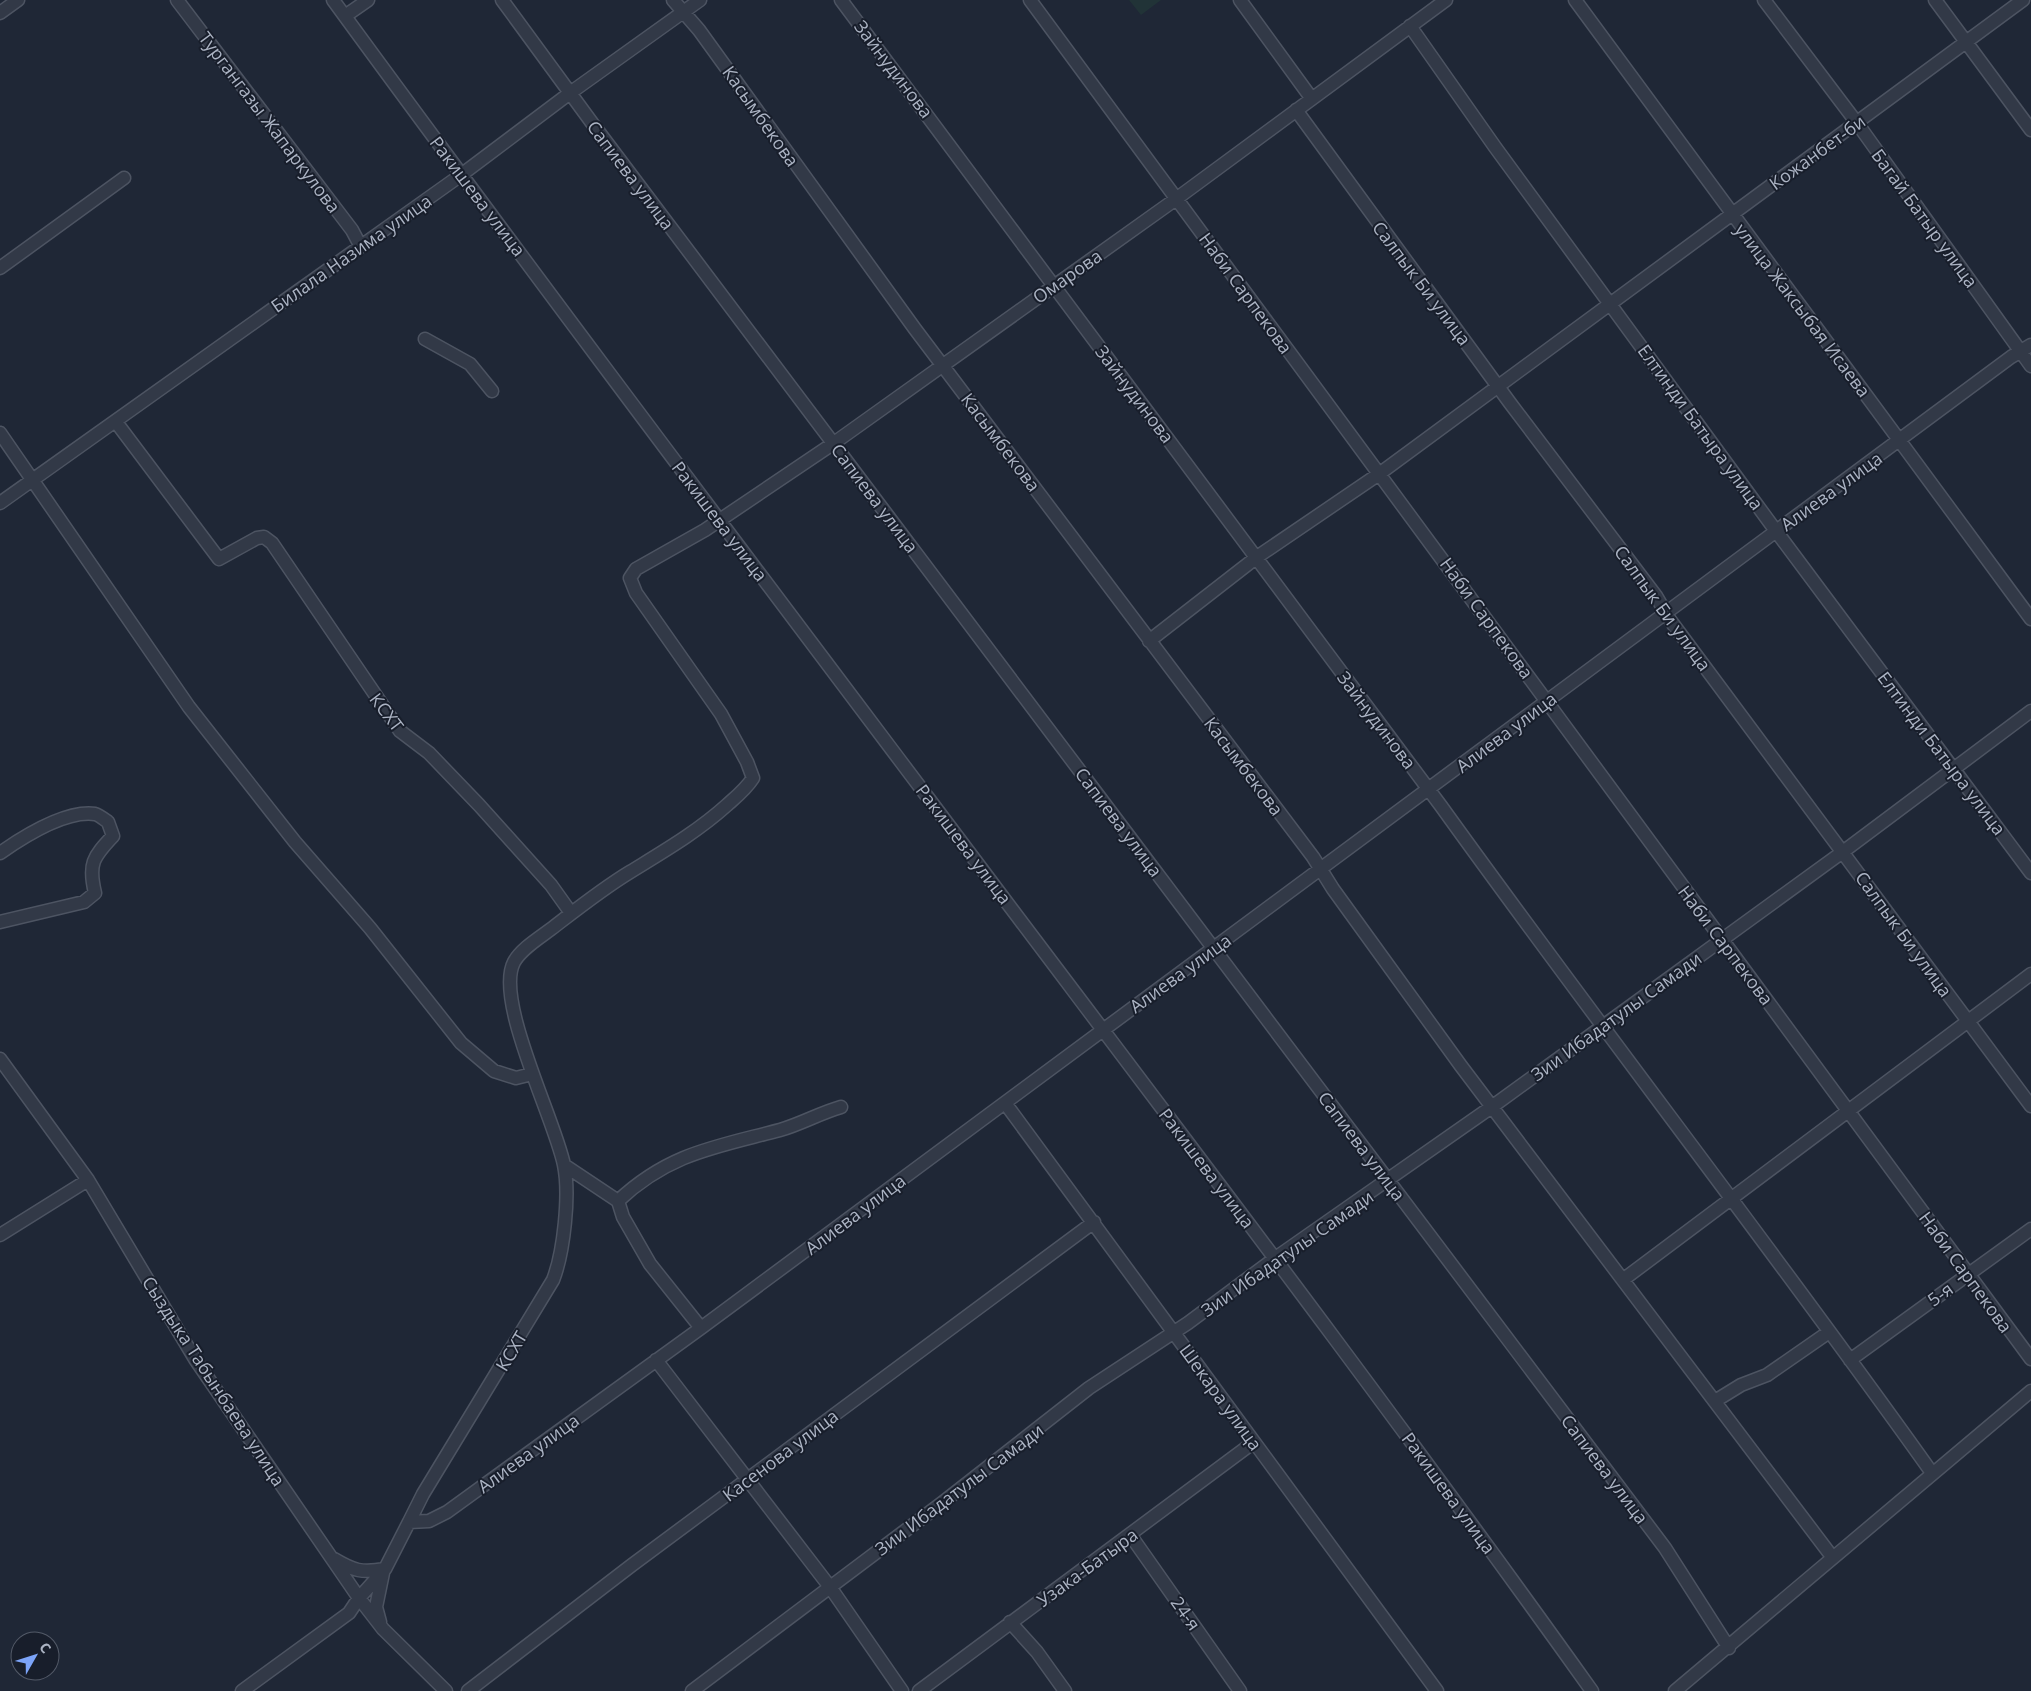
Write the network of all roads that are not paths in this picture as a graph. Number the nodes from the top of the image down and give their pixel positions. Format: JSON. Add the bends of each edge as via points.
{"nodes":[{"id":1,"x":18,"y":0,"type":"edge"},
{"id":2,"x":177,"y":0,"type":"edge"},
{"id":3,"x":333,"y":0,"type":"edge"},
{"id":4,"x":368,"y":0,"type":"edge"},
{"id":5,"x":502,"y":0,"type":"edge"},
{"id":6,"x":673,"y":0,"type":"edge"},
{"id":7,"x":700,"y":0,"type":"edge"},
{"id":8,"x":841,"y":0,"type":"edge"},
{"id":9,"x":1030,"y":0,"type":"edge"},
{"id":10,"x":1240,"y":0,"type":"edge"},
{"id":11,"x":1446,"y":0,"type":"edge"},
{"id":12,"x":1575,"y":0,"type":"edge"},
{"id":13,"x":1764,"y":0,"type":"edge"},
{"id":14,"x":1935,"y":0,"type":"edge"},
{"id":15,"x":2023,"y":0,"type":"edge"},
{"id":16,"x":684,"y":12,"type":"junction"},
{"id":17,"x":0,"y":13,"type":"edge"},
{"id":18,"x":345,"y":16,"type":"junction"},
{"id":19,"x":1410,"y":26,"type":"junction"},
{"id":20,"x":1966,"y":42,"type":"junction"},
{"id":21,"x":570,"y":93,"type":"junction"},
{"id":22,"x":1312,"y":98,"type":"junction"},
{"id":23,"x":1296,"y":110,"type":"junction"},
{"id":24,"x":1857,"y":123,"type":"junction"},
{"id":25,"x":2031,"y":130,"type":"edge"},
{"id":26,"x":461,"y":175,"type":"junction"},
{"id":27,"x":124,"y":178,"type":"dead end"},
{"id":28,"x":1176,"y":199,"type":"junction"},
{"id":29,"x":1732,"y":215,"type":"junction"},
{"id":30,"x":360,"y":245,"type":"junction"},
{"id":31,"x":0,"y":268,"type":"edge"},
{"id":32,"x":1053,"y":284,"type":"junction"},
{"id":33,"x":1610,"y":302,"type":"junction"},
{"id":34,"x":425,"y":339,"type":"dead end"},
{"id":35,"x":2026,"y":349,"type":"edge"},
{"id":36,"x":943,"y":364,"type":"junction"},
{"id":37,"x":2031,"y":366,"type":"edge"},
{"id":38,"x":1497,"y":385,"type":"junction"},
{"id":39,"x":492,"y":391,"type":"dead end"},
{"id":40,"x":116,"y":422,"type":"junction"},
{"id":41,"x":0,"y":433,"type":"edge"},
{"id":42,"x":1901,"y":440,"type":"junction"},
{"id":43,"x":834,"y":443,"type":"junction"},
{"id":44,"x":1379,"y":474,"type":"junction"},
{"id":45,"x":33,"y":480,"type":"junction"},
{"id":46,"x":0,"y":503,"type":"edge"},
{"id":47,"x":720,"y":521,"type":"junction"},
{"id":48,"x":1776,"y":531,"type":"junction"},
{"id":49,"x":1257,"y":557,"type":"junction"},
{"id":50,"x":1667,"y":613,"type":"junction"},
{"id":51,"x":2031,"y":619,"type":"edge"},
{"id":52,"x":1149,"y":641,"type":"junction"},
{"id":53,"x":1546,"y":701,"type":"junction"},
{"id":54,"x":2031,"y":711,"type":"edge"},
{"id":55,"x":1954,"y":768,"type":"junction"},
{"id":56,"x":1429,"y":789,"type":"junction"},
{"id":57,"x":1844,"y":851,"type":"junction"},
{"id":58,"x":0,"y":853,"type":"edge"},
{"id":59,"x":1321,"y":870,"type":"junction"},
{"id":60,"x":2031,"y":873,"type":"edge"},
{"id":61,"x":571,"y":913,"type":"junction"},
{"id":62,"x":0,"y":922,"type":"edge"},
{"id":63,"x":1722,"y":940,"type":"junction"},
{"id":64,"x":1215,"y":948,"type":"junction"},
{"id":65,"x":2031,"y":974,"type":"edge"},
{"id":66,"x":1968,"y":1020,"type":"junction"},
{"id":67,"x":1602,"y":1026,"type":"junction"},
{"id":68,"x":1103,"y":1028,"type":"junction"},
{"id":69,"x":0,"y":1059,"type":"edge"},
{"id":70,"x":532,"y":1074,"type":"junction"},
{"id":71,"x":1005,"y":1103,"type":"junction"},
{"id":72,"x":1493,"y":1106,"type":"junction"},
{"id":73,"x":2031,"y":1106,"type":"edge"},
{"id":74,"x":841,"y":1107,"type":"dead end"},
{"id":75,"x":1849,"y":1112,"type":"junction"},
{"id":76,"x":564,"y":1165,"type":"junction"},
{"id":77,"x":88,"y":1180,"type":"junction"},
{"id":78,"x":1388,"y":1182,"type":"junction"},
{"id":79,"x":1732,"y":1198,"type":"junction"},
{"id":80,"x":618,"y":1201,"type":"junction"},
{"id":81,"x":1094,"y":1222,"type":"junction"},
{"id":82,"x":2031,"y":1229,"type":"edge"},
{"id":83,"x":0,"y":1235,"type":"edge"},
{"id":84,"x":1274,"y":1259,"type":"junction"},
{"id":85,"x":1968,"y":1274,"type":"junction"},
{"id":86,"x":1624,"y":1279,"type":"junction"},
{"id":87,"x":701,"y":1328,"type":"junction"},
{"id":88,"x":1829,"y":1332,"type":"junction"},
{"id":89,"x":1174,"y":1333,"type":"junction"},
{"id":90,"x":2031,"y":1358,"type":"edge"},
{"id":91,"x":656,"y":1360,"type":"junction"},
{"id":92,"x":1850,"y":1360,"type":"junction"},
{"id":93,"x":2031,"y":1391,"type":"edge"},
{"id":94,"x":1715,"y":1401,"type":"junction"},
{"id":95,"x":1254,"y":1442,"type":"junction"},
{"id":96,"x":1932,"y":1473,"type":"junction"},
{"id":97,"x":747,"y":1480,"type":"junction"},
{"id":98,"x":409,"y":1522,"type":"junction"},
{"id":99,"x":1131,"y":1536,"type":"junction"},
{"id":100,"x":1833,"y":1558,"type":"junction"},
{"id":101,"x":334,"y":1559,"type":"junction"},
{"id":102,"x":385,"y":1568,"type":"junction"},
{"id":103,"x":830,"y":1587,"type":"junction"},
{"id":104,"x":359,"y":1598,"type":"junction"},
{"id":105,"x":1010,"y":1622,"type":"junction"},
{"id":106,"x":383,"y":1629,"type":"junction"},
{"id":107,"x":1729,"y":1648,"type":"junction"},
{"id":108,"x":242,"y":1691,"type":"edge"},
{"id":109,"x":446,"y":1691,"type":"edge"},
{"id":110,"x":468,"y":1691,"type":"edge"},
{"id":111,"x":692,"y":1691,"type":"edge"},
{"id":112,"x":902,"y":1691,"type":"edge"},
{"id":113,"x":919,"y":1691,"type":"edge"},
{"id":114,"x":1065,"y":1691,"type":"edge"},
{"id":115,"x":1240,"y":1691,"type":"edge"},
{"id":116,"x":1437,"y":1691,"type":"edge"},
{"id":117,"x":1592,"y":1691,"type":"edge"},
{"id":118,"x":1675,"y":1691,"type":"edge"}],
"edges":[{"from":1,"to":17,"type":"street"},
{"from":2,"to":30,"type":"street","name":"Тургангазы Жапаркулова","via":[[352,230]]},
{"from":3,"to":18,"type":"street","name":"Ракишева улица"},
{"from":4,"to":18,"type":"street"},
{"from":5,"to":21,"type":"street","name":"Сапиева улица"},
{"from":6,"to":16,"type":"street","name":"Касымбекова"},
{"from":7,"to":16,"type":"street","name":"Билала Назима улица"},
{"from":8,"to":32,"type":"street","name":"Зайнудинова"},
{"from":9,"to":28,"type":"street","name":"Наби Сарпекова"},
{"from":10,"to":22,"type":"street"},
{"from":11,"to":19,"type":"street","name":"Омарова"},
{"from":12,"to":29,"type":"street","name":"улица Жаксыбая Исаева"},
{"from":13,"to":24,"type":"street","name":"Багай Батыр улица"},
{"from":14,"to":20,"type":"street"},
{"from":15,"to":20,"type":"street","name":"Кожанбет-би"},
{"from":16,"to":21,"type":"street","name":"Билала Назима улица"},
{"from":16,"to":36,"type":"street","name":"Касымбекова"},
{"from":18,"to":26,"type":"street","name":"Ракишева улица"},
{"from":19,"to":22,"type":"street","name":"Омарова"},
{"from":19,"to":33,"type":"street","name":"Елтинди Батыра улица"},
{"from":20,"to":24,"type":"street","name":"Кожанбет-би"},
{"from":20,"to":25,"type":"street"},
{"from":21,"to":26,"type":"street","name":"Билала Назима улица"},
{"from":21,"to":43,"type":"street","name":"Сапиева улица"},
{"from":22,"to":23,"type":"street","name":"Омарова"},
{"from":23,"to":28,"type":"street","name":"Омарова"},
{"from":23,"to":38,"type":"street","name":"Салпык Би улица"},
{"from":24,"to":29,"type":"street","name":"Кожанбет-би"},
{"from":24,"to":35,"type":"street","name":"Багай Батыр улица"},
{"from":26,"to":30,"type":"street","name":"Билала Назима улица"},
{"from":26,"to":47,"type":"street","name":"Ракишева улица"},
{"from":27,"to":31,"type":"street"},
{"from":28,"to":32,"type":"street","name":"Омарова"},
{"from":28,"to":44,"type":"street","name":"Наби Сарпекова"},
{"from":29,"to":33,"type":"street","name":"Кожанбет-би"},
{"from":29,"to":42,"type":"street","name":"улица Жаксыбая Исаева"},
{"from":30,"to":40,"type":"street","name":"Билала Назима улица"},
{"from":32,"to":36,"type":"street","name":"Омарова"},
{"from":32,"to":49,"type":"street","name":"Зайнудинова"},
{"from":33,"to":38,"type":"street","name":"Кожанбет-би"},
{"from":33,"to":48,"type":"street","name":"Елтинди Батыра улица"},
{"from":34,"to":39,"type":"street","via":[[470,364]]},
{"from":35,"to":37,"type":"street","name":"Багай Батыр улица"},
{"from":35,"to":42,"type":"street","name":"Алиева улица"},
{"from":36,"to":43,"type":"street","name":"Омарова"},
{"from":36,"to":52,"type":"street","name":"Касымбекова"},
{"from":38,"to":44,"type":"street","name":"Кожанбет-би"},
{"from":38,"to":50,"type":"street","name":"Салпык Би улица"},
{"from":40,"to":45,"type":"street","name":"Билала Назима улица"},
{"from":40,"to":61,"type":"street","name":"КСХТ","via":[[219,559],[257,538],[264,537],[272,543],[400,731],[429,753],[479,805],[552,885]]},
{"from":41,"to":45,"type":"street"},
{"from":42,"to":48,"type":"street","name":"Алиева улица"},
{"from":42,"to":51,"type":"street","name":"улица Жаксыбая Исаева"},
{"from":43,"to":47,"type":"street","name":"Омарова"},
{"from":43,"to":64,"type":"street","name":"Сапиева улица"},
{"from":44,"to":49,"type":"street","name":"Кожанбет-би"},
{"from":44,"to":53,"type":"street","name":"Наби Сарпекова"},
{"from":45,"to":46,"type":"street","name":"Билала Назима улица"},
{"from":45,"to":70,"type":"street","via":[[189,707],[295,842],[370,928],[461,1043],[494,1071],[516,1078]]},
{"from":47,"to":61,"type":"street","name":"Омарова","via":[[636,569],[630,578],[636,593],[721,714],[753,778],[735,798],[680,842]]},
{"from":47,"to":68,"type":"street","name":"Ракишева улица"},
{"from":48,"to":50,"type":"street","name":"Алиева улица"},
{"from":48,"to":55,"type":"street","name":"Елтинди Батыра улица"},
{"from":49,"to":52,"type":"street","name":"Кожанбет-би"},
{"from":49,"to":56,"type":"street","name":"Зайнудинова"},
{"from":50,"to":53,"type":"street","name":"Алиева улица"},
{"from":50,"to":57,"type":"street","name":"Салпык Би улица"},
{"from":52,"to":59,"type":"street","name":"Касымбекова"},
{"from":53,"to":56,"type":"street","name":"Алиева улица"},
{"from":53,"to":63,"type":"street","name":"Наби Сарпекова"},
{"from":54,"to":55,"type":"street","name":"Зии Ибадатулы Самади"},
{"from":55,"to":57,"type":"street","name":"Зии Ибадатулы Самади"},
{"from":55,"to":60,"type":"street","name":"Елтинди Батыра улица"},
{"from":56,"to":59,"type":"street","name":"Алиева улица"},
{"from":56,"to":67,"type":"street","name":"Зайнудинова"},
{"from":57,"to":63,"type":"street","name":"Зии Ибадатулы Самади"},
{"from":57,"to":66,"type":"street","name":"Салпык Би улица"},
{"from":58,"to":62,"type":"street","via":[[43,827],[82,814],[96,814],[108,822],[113,836],[92,863],[95,893],[84,902]]},
{"from":59,"to":64,"type":"street","name":"Алиева улица"},
{"from":59,"to":72,"type":"street","name":"Касымбекова"},
{"from":61,"to":70,"type":"street","name":"КСХТ","via":[[524,950],[514,962],[509,986]]},
{"from":63,"to":67,"type":"street","name":"Зии Ибадатулы Самади"},
{"from":63,"to":75,"type":"street","name":"Наби Сарпекова"},
{"from":64,"to":68,"type":"street","name":"Алиева улица"},
{"from":64,"to":78,"type":"street","name":"Сапиева улица"},
{"from":65,"to":66,"type":"street"},
{"from":66,"to":73,"type":"street","name":"Салпык Би улица"},
{"from":66,"to":75,"type":"street"},
{"from":67,"to":72,"type":"street","name":"Зии Ибадатулы Самади"},
{"from":67,"to":79,"type":"street","name":"Зайнудинова"},
{"from":68,"to":71,"type":"street","name":"Алиева улица"},
{"from":68,"to":84,"type":"street","name":"Ракишева улица"},
{"from":69,"to":77,"type":"street","name":"Сыздыка Табынбаева улица"},
{"from":70,"to":76,"type":"street","name":"КСХТ"},
{"from":71,"to":81,"type":"street","name":"Шекара улица"},
{"from":71,"to":87,"type":"street","name":"Алиева улица"},
{"from":72,"to":78,"type":"street","name":"Зии Ибадатулы Самади"},
{"from":72,"to":86,"type":"street","name":"Касымбекова"},
{"from":74,"to":80,"type":"street","via":[[781,1130],[757,1134],[688,1156],[655,1171]]},
{"from":75,"to":79,"type":"street"},
{"from":75,"to":85,"type":"street","name":"Наби Сарпекова"},
{"from":76,"to":80,"type":"street"},
{"from":76,"to":98,"type":"street","name":"КСХТ","via":[[568,1193],[559,1266],[553,1280]]},
{"from":77,"to":83,"type":"street"},
{"from":77,"to":101,"type":"street","name":"Сыздыка Табынбаева улица","via":[[196,1359]]},
{"from":78,"to":84,"type":"street","name":"Зии Ибадатулы Самади"},
{"from":78,"to":107,"type":"street","name":"Сапиева улица","via":[[1666,1548]]},
{"from":79,"to":86,"type":"street"},
{"from":79,"to":88,"type":"street","name":"Зайнудинова"},
{"from":80,"to":87,"type":"street","via":[[623,1217],[650,1264]]},
{"from":81,"to":89,"type":"street","name":"Шекара улица"},
{"from":81,"to":97,"type":"street","name":"Касенова улица"},
{"from":82,"to":85,"type":"street","name":"5-я"},
{"from":84,"to":89,"type":"street","name":"Зии Ибадатулы Самади"},
{"from":84,"to":117,"type":"street","name":"Ракишева улица","via":[[1382,1401]]},
{"from":85,"to":90,"type":"street","name":"Наби Сарпекова"},
{"from":85,"to":92,"type":"street","name":"5-я"},
{"from":86,"to":94,"type":"street","name":"Касымбекова"},
{"from":87,"to":91,"type":"street","name":"Алиева улица"},
{"from":88,"to":92,"type":"street","name":"Зайнудинова"},
{"from":88,"to":94,"type":"street","via":[[1767,1375]]},
{"from":89,"to":95,"type":"street","name":"Шекара улица"},
{"from":89,"to":103,"type":"street","name":"Зии Ибадатулы Самади","via":[[1089,1388]]},
{"from":91,"to":97,"type":"street"},
{"from":91,"to":98,"type":"street","name":"Алиева улица","via":[[447,1512],[429,1521]]},
{"from":92,"to":96,"type":"street","name":"Зайнудинова"},
{"from":93,"to":96,"type":"street"},
{"from":94,"to":100,"type":"street","name":"Касымбекова"},
{"from":95,"to":99,"type":"street","name":"Узака-Батыра"},
{"from":95,"to":116,"type":"street","name":"Шекара улица"},
{"from":96,"to":100,"type":"street"},
{"from":97,"to":103,"type":"street"},
{"from":97,"to":110,"type":"street","name":"Касенова улица"},
{"from":98,"to":102,"type":"street"},
{"from":99,"to":105,"type":"street","name":"Узака-Батыра"},
{"from":99,"to":115,"type":"street","name":"24-я"},
{"from":100,"to":107,"type":"street"},
{"from":101,"to":102,"type":"street","via":[[354,1570]]},
{"from":101,"to":104,"type":"street","name":"Сыздыка Табынбаева улица"},
{"from":102,"to":104,"type":"street"},
{"from":102,"to":106,"type":"street","via":[[376,1607]]},
{"from":103,"to":111,"type":"street","name":"Зии Ибадатулы Самади"},
{"from":103,"to":112,"type":"street"},
{"from":104,"to":106,"type":"street","name":"Сыздыка Табынбаева улица"},
{"from":104,"to":108,"type":"street","via":[[349,1613]]},
{"from":105,"to":113,"type":"street","name":"Узака-Батыра"},
{"from":105,"to":114,"type":"street"},
{"from":106,"to":109,"type":"street","name":"Сыздыка Табынбаева улица"},
{"from":107,"to":118,"type":"street"}]}
